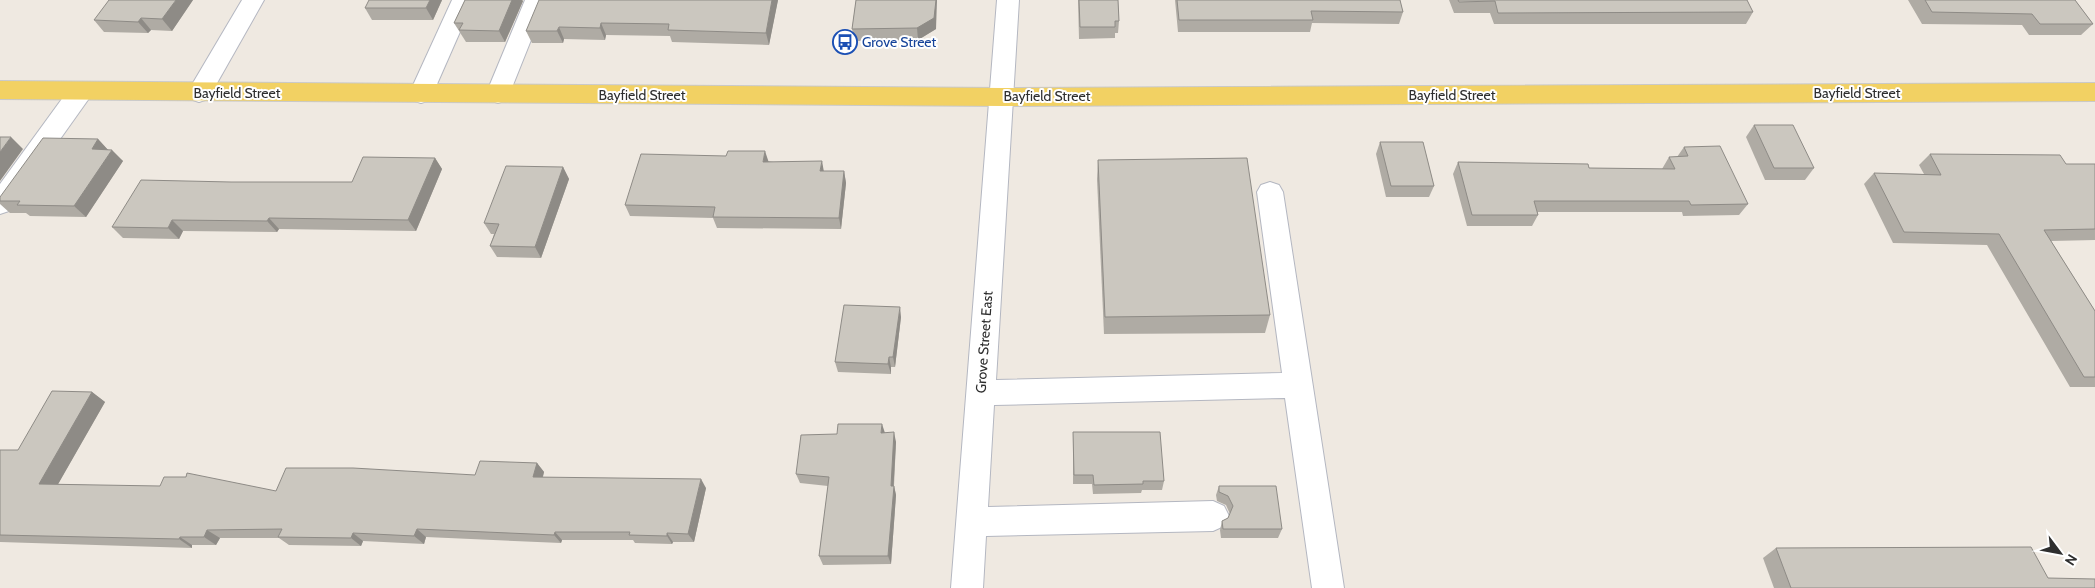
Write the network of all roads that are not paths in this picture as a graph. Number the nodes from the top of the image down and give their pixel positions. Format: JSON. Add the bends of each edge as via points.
{"nodes":[{"id":1,"x":252,"y":0,"type":"edge"},
{"id":2,"x":462,"y":0,"type":"edge"},
{"id":3,"x":536,"y":0,"type":"edge"},
{"id":4,"x":1008,"y":0,"type":"edge"},
{"id":5,"x":0,"y":90,"type":"edge"},
{"id":6,"x":81,"y":91,"type":"junction"},
{"id":7,"x":2095,"y":92,"type":"edge"},
{"id":8,"x":199,"y":93,"type":"junction"},
{"id":9,"x":421,"y":94,"type":"junction"},
{"id":10,"x":498,"y":94,"type":"junction"},
{"id":11,"x":1002,"y":97,"type":"junction"},
{"id":12,"x":1270,"y":192,"type":"dead end"},
{"id":13,"x":0,"y":204,"type":"edge"},
{"id":14,"x":1298,"y":385,"type":"junction"},
{"id":15,"x":981,"y":393,"type":"junction"},
{"id":16,"x":1212,"y":516,"type":"dead end"},
{"id":17,"x":972,"y":522,"type":"junction"},
{"id":18,"x":967,"y":588,"type":"edge"},
{"id":19,"x":1328,"y":588,"type":"edge"}],
"edges":[{"from":1,"to":8,"type":"street"},
{"from":2,"to":9,"type":"street"},
{"from":3,"to":10,"type":"street"},
{"from":4,"to":11,"type":"street","name":"Grove Street East"},
{"from":5,"to":6,"type":"main road","name":"Bayfield Street"},
{"from":6,"to":8,"type":"main road","name":"Bayfield Street"},
{"from":6,"to":13,"type":"street"},
{"from":7,"to":11,"type":"main road","name":"Bayfield Street"},
{"from":8,"to":9,"type":"main road","name":"Bayfield Street"},
{"from":9,"to":10,"type":"main road","name":"Bayfield Street"},
{"from":10,"to":11,"type":"main road","name":"Bayfield Street"},
{"from":11,"to":15,"type":"street","name":"Grove Street East"},
{"from":12,"to":14,"type":"street"},
{"from":14,"to":15,"type":"street"},
{"from":14,"to":19,"type":"street"},
{"from":15,"to":17,"type":"street","name":"Grove Street East"},
{"from":16,"to":17,"type":"street"},
{"from":17,"to":18,"type":"street","name":"Grove Street East"}]}
